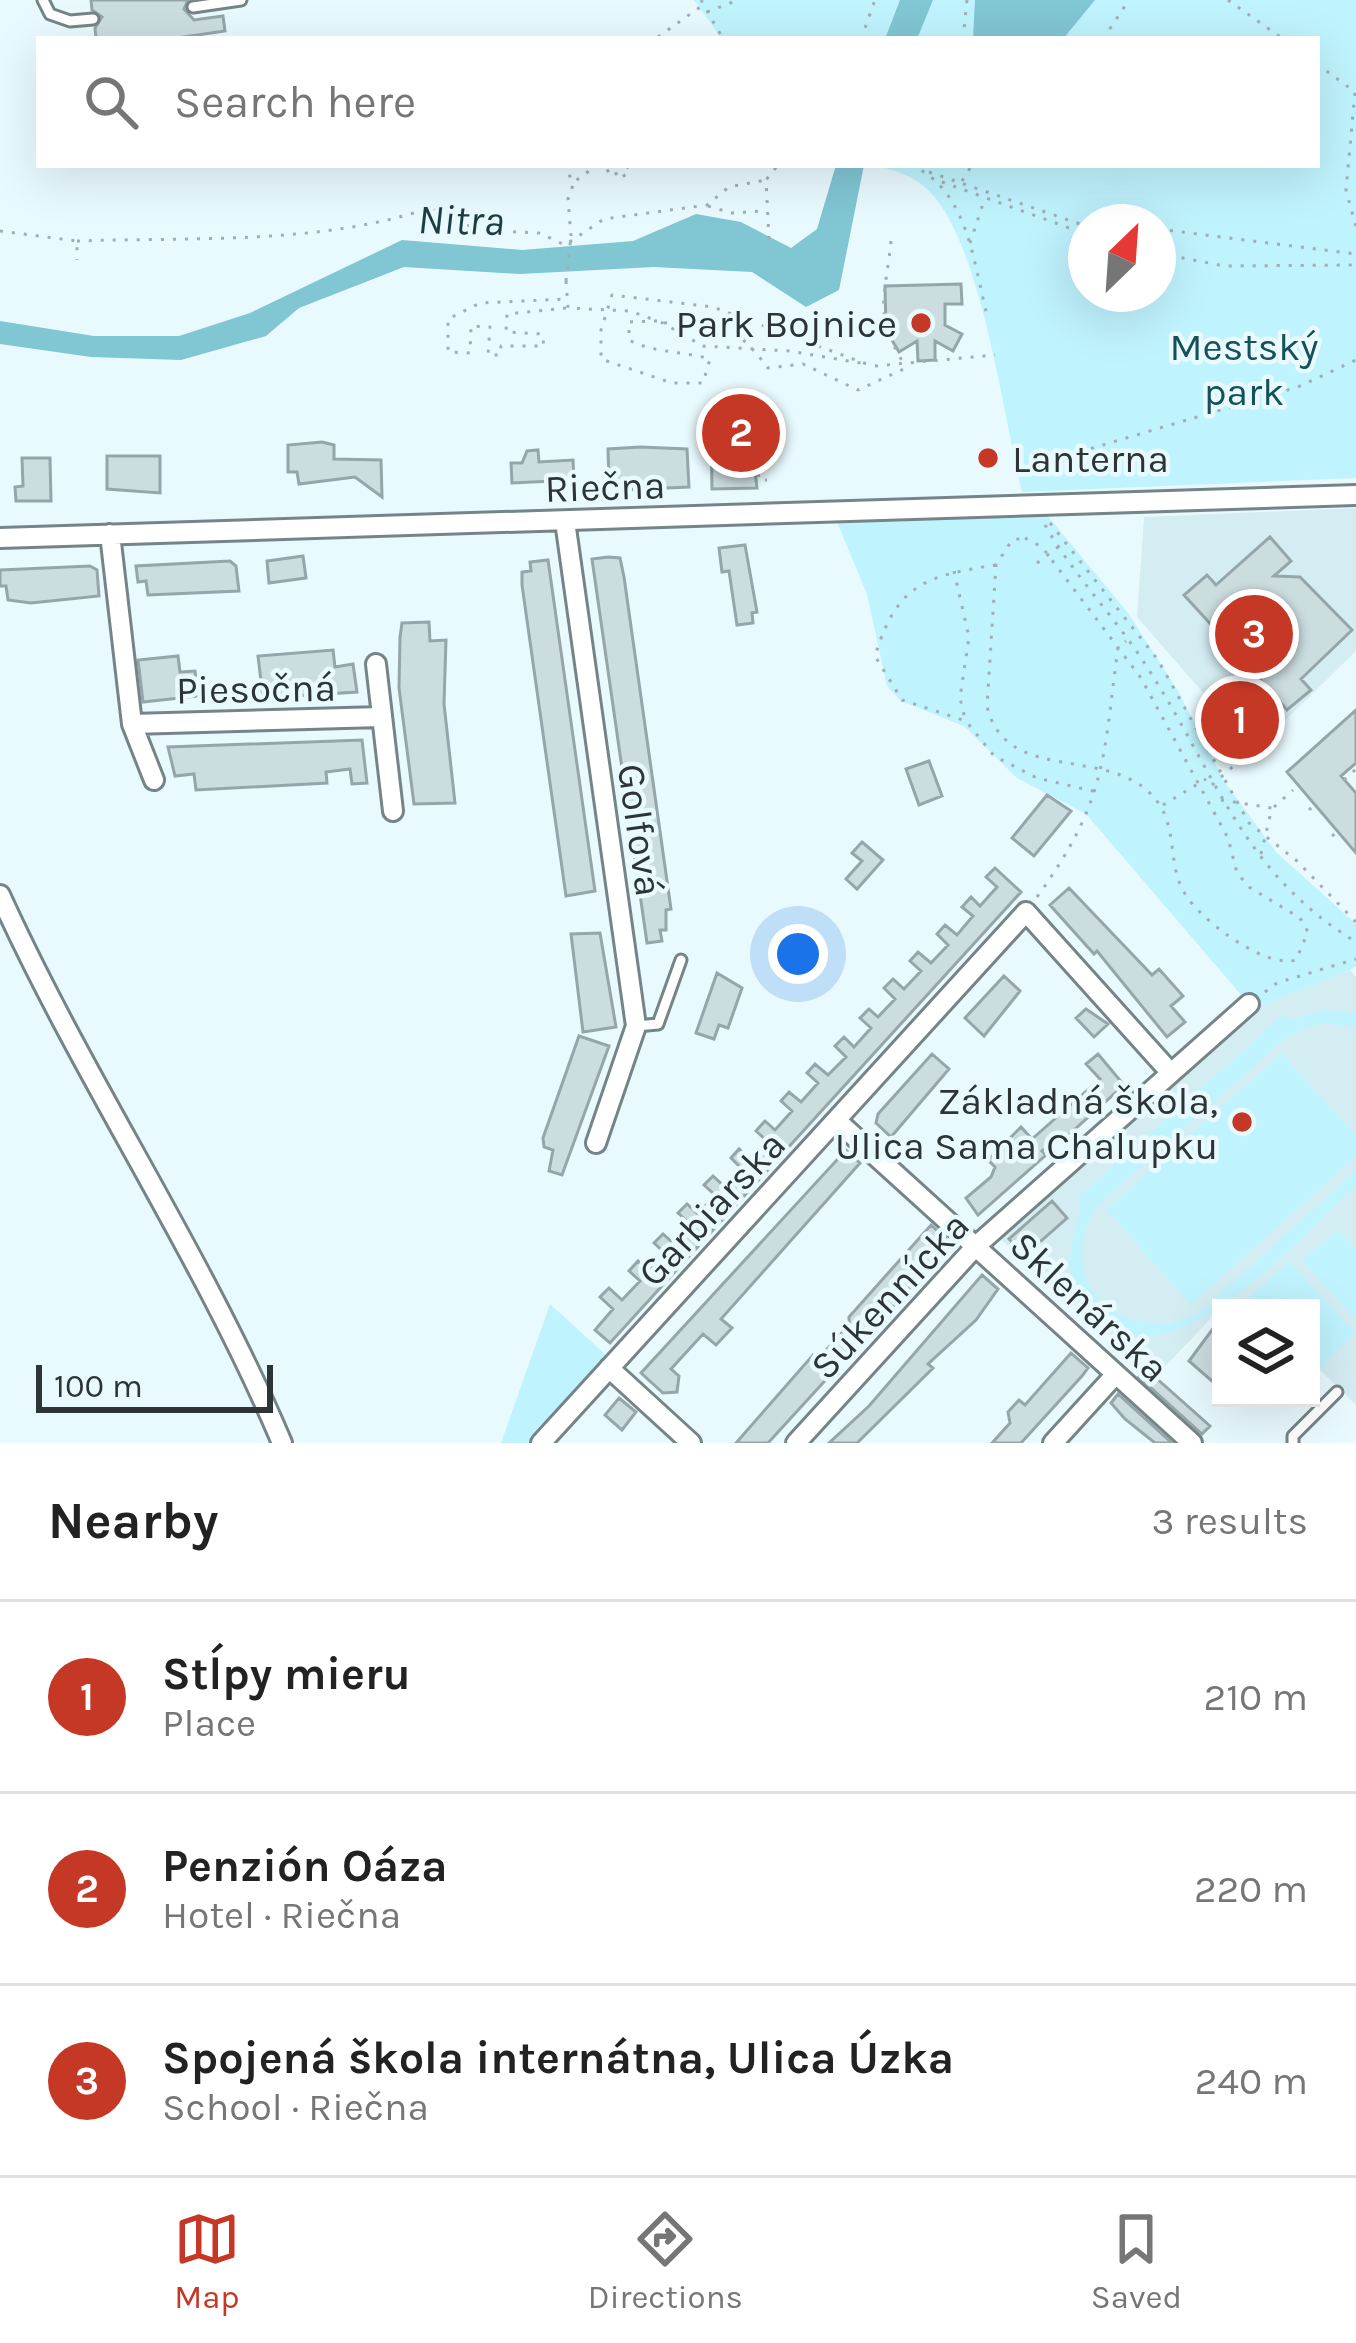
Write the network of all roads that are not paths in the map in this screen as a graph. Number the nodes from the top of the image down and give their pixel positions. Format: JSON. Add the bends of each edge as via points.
{"nodes":[{"id":1,"x":43,"y":0,"type":"edge"},
{"id":2,"x":241,"y":0,"type":"edge"},
{"id":3,"x":193,"y":7,"type":"dead end"},
{"id":4,"x":94,"y":19,"type":"dead end"},
{"id":5,"x":1356,"y":495,"type":"edge"},
{"id":6,"x":565,"y":521,"type":"junction"},
{"id":7,"x":110,"y":534,"type":"junction"},
{"id":8,"x":0,"y":538,"type":"edge"},
{"id":9,"x":376,"y":664,"type":"dead end"},
{"id":10,"x":381,"y":718,"type":"junction"},
{"id":11,"x":132,"y":724,"type":"junction"},
{"id":12,"x":154,"y":780,"type":"dead end"},
{"id":13,"x":393,"y":812,"type":"dead end"},
{"id":14,"x":0,"y":895,"type":"edge"},
{"id":15,"x":681,"y":960,"type":"dead end"},
{"id":16,"x":1249,"y":1004,"type":"road end"},
{"id":17,"x":636,"y":1026,"type":"junction"},
{"id":18,"x":1170,"y":1072,"type":"junction"},
{"id":19,"x":836,"y":1120,"type":"junction"},
{"id":20,"x":596,"y":1143,"type":"dead end"},
{"id":21,"x":976,"y":1246,"type":"junction"},
{"id":22,"x":609,"y":1368,"type":"junction"},
{"id":23,"x":1115,"y":1375,"type":"junction"},
{"id":24,"x":1337,"y":1392,"type":"dead end"},
{"id":25,"x":282,"y":1443,"type":"edge"},
{"id":26,"x":541,"y":1443,"type":"edge"},
{"id":27,"x":691,"y":1443,"type":"edge"},
{"id":28,"x":796,"y":1443,"type":"edge"},
{"id":29,"x":1053,"y":1443,"type":"edge"},
{"id":30,"x":1192,"y":1443,"type":"edge"},
{"id":31,"x":1293,"y":1443,"type":"edge"}],
"edges":[{"from":1,"to":4,"type":"lane","via":[[50,14]]},
{"from":2,"to":3,"type":"lane"},
{"from":5,"to":6,"type":"street","name":"Riečna"},
{"from":6,"to":7,"type":"street","name":"Riečna"},
{"from":6,"to":17,"type":"street","name":"Golfová"},
{"from":7,"to":8,"type":"street","name":"Riečna"},
{"from":7,"to":11,"type":"street","name":"Piesočná"},
{"from":9,"to":10,"type":"street","name":"Piesočná"},
{"from":10,"to":11,"type":"street","name":"Piesočná"},
{"from":10,"to":13,"type":"street","name":"Piesočná"},
{"from":11,"to":12,"type":"street","name":"Piesočná"},
{"from":14,"to":25,"type":"street"},
{"from":15,"to":17,"type":"lane","via":[[658,1024]]},
{"from":16,"to":18,"type":"street","name":"Súkennícka"},
{"from":17,"to":20,"type":"street","name":"Golfová"},
{"from":18,"to":19,"type":"street","name":"Garbiarska","via":[[1026,912]]},
{"from":18,"to":21,"type":"street","name":"Súkennícka"},
{"from":19,"to":21,"type":"street","name":"Sklenárska"},
{"from":19,"to":22,"type":"street","name":"Garbiarska"},
{"from":21,"to":23,"type":"street","name":"Sklenárska"},
{"from":21,"to":28,"type":"street","name":"Súkennícka"},
{"from":22,"to":26,"type":"street","name":"Garbiarska"},
{"from":22,"to":27,"type":"street"},
{"from":23,"to":29,"type":"street"},
{"from":23,"to":30,"type":"street","name":"Sklenárska"},
{"from":24,"to":31,"type":"lane"}]}
